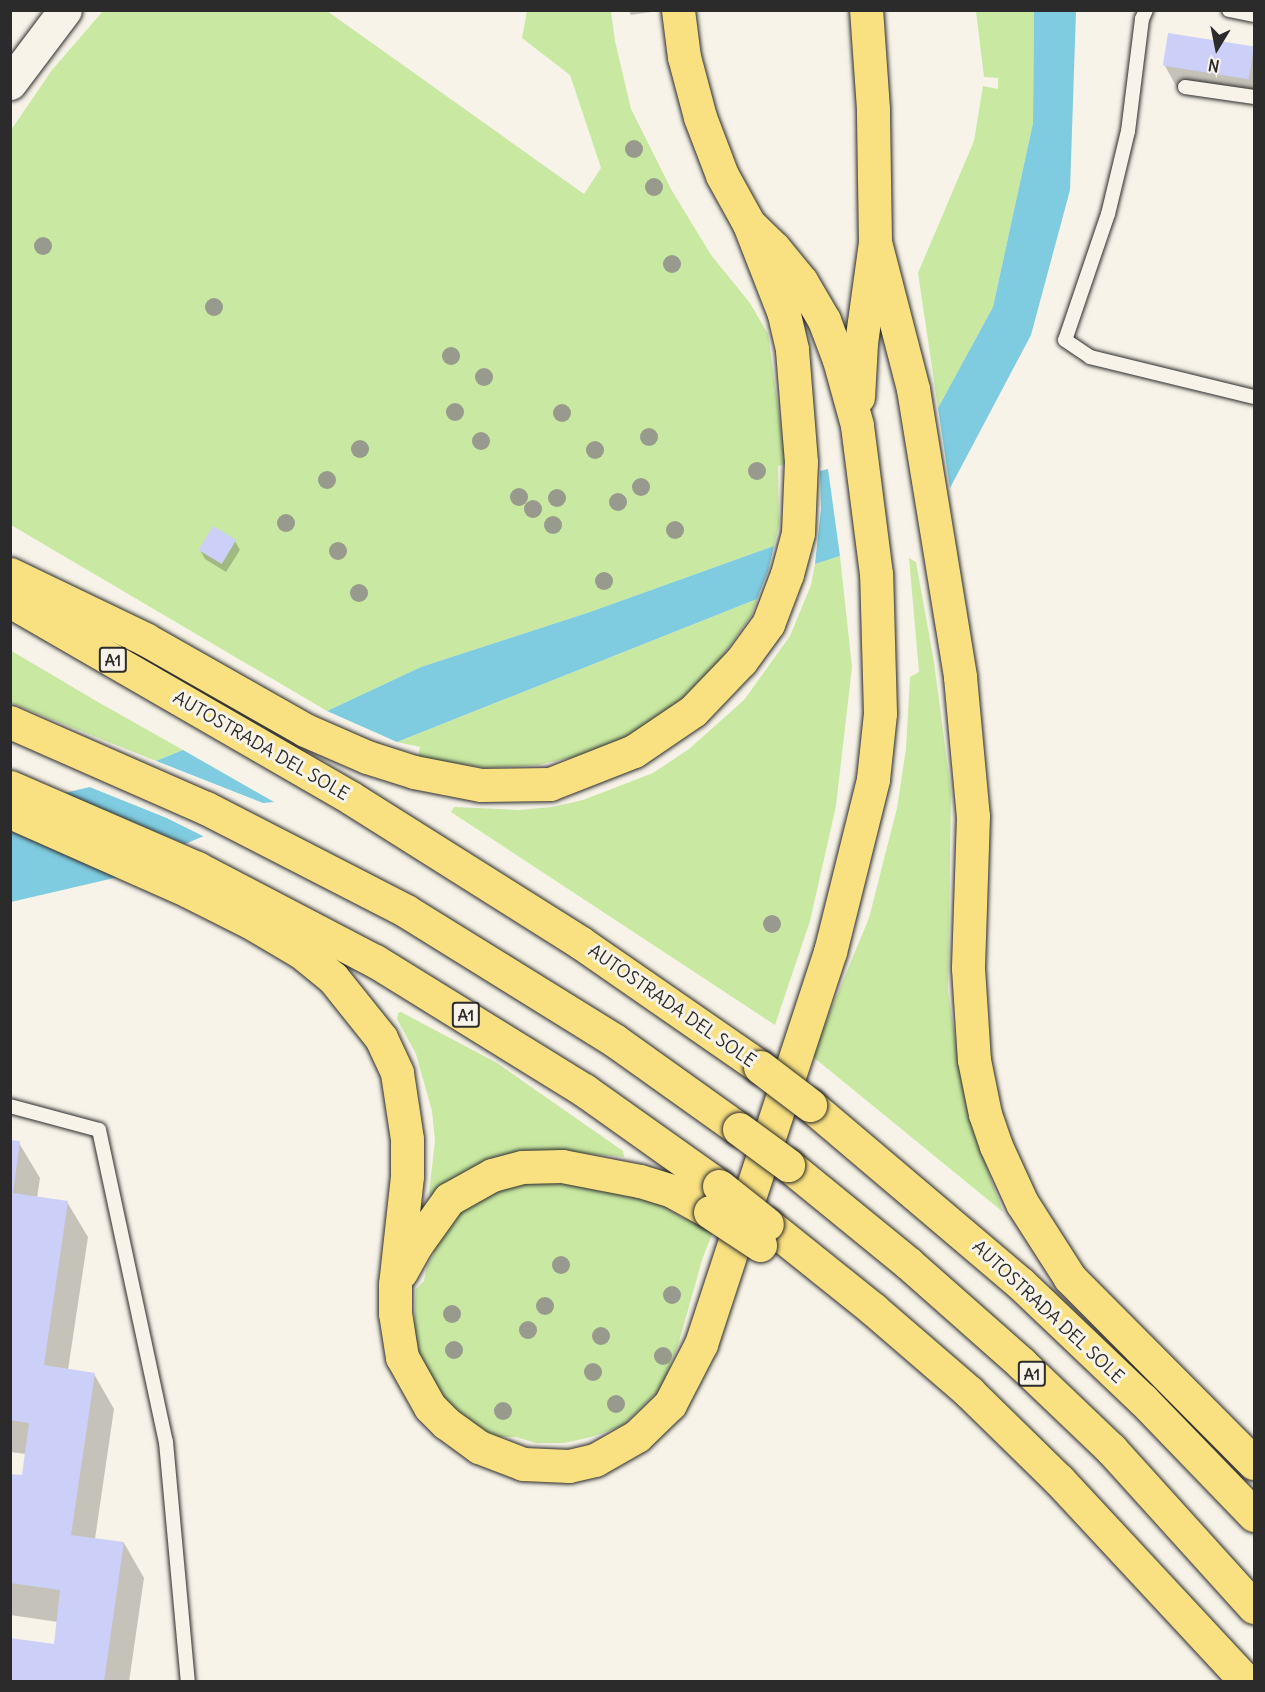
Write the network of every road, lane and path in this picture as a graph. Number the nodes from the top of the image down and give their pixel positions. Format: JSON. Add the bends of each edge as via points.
{"nodes":[{"id":1,"x":64,"y":10,"type":"edge"},
{"id":2,"x":678,"y":10,"type":"edge"},
{"id":3,"x":866,"y":10,"type":"edge"},
{"id":4,"x":1146,"y":10,"type":"edge"},
{"id":5,"x":1229,"y":10,"type":"edge"},
{"id":6,"x":1254,"y":15,"type":"edge"},
{"id":7,"x":10,"y":83,"type":"edge"},
{"id":8,"x":1185,"y":87,"type":"dead end"},
{"id":9,"x":1254,"y":97,"type":"edge"},
{"id":10,"x":749,"y":224,"type":"junction"},
{"id":11,"x":875,"y":242,"type":"junction"},
{"id":12,"x":849,"y":349,"type":"junction"},
{"id":13,"x":1254,"y":398,"type":"edge"},
{"id":14,"x":10,"y":574,"type":"edge"},
{"id":15,"x":10,"y":600,"type":"edge"},
{"id":16,"x":10,"y":722,"type":"edge"},
{"id":17,"x":10,"y":787,"type":"edge"},
{"id":18,"x":10,"y":812,"type":"edge"},
{"id":19,"x":193,"y":880,"type":"junction"},
{"id":20,"x":10,"y":1106,"type":"edge"},
{"id":21,"x":715,"y":1199,"type":"junction"},
{"id":22,"x":395,"y":1284,"type":"junction"},
{"id":23,"x":1254,"y":1463,"type":"edge"},
{"id":24,"x":1254,"y":1515,"type":"edge"},
{"id":25,"x":1254,"y":1607,"type":"edge"},
{"id":26,"x":188,"y":1682,"type":"edge"},
{"id":27,"x":1247,"y":1682,"type":"edge"}],
"edges":[{"from":1,"to":7,"type":"main road"},
{"from":2,"to":10,"type":"highway","via":[[684,57],[700,117],[722,175]]},
{"from":3,"to":11,"type":"highway","via":[[873,109]]},
{"from":4,"to":13,"type":"lane","via":[[1128,131],[1108,214],[1065,340],[1090,357]]},
{"from":5,"to":6,"type":"lane"},
{"from":8,"to":9,"type":"lane"},
{"from":10,"to":12,"type":"highway","via":[[801,281],[824,320]]},
{"from":10,"to":14,"type":"highway","via":[[784,314],[792,349],[801,462],[798,533],[768,624],[741,661],[693,711],[634,751],[550,784],[481,785],[414,772],[305,730],[145,639]]},
{"from":11,"to":12,"type":"highway"},
{"from":11,"to":23,"type":"highway","via":[[913,389],[960,677],[973,816],[968,968],[974,1060],[996,1146],[1037,1230],[1070,1278]]},
{"from":12,"to":22,"type":"highway","via":[[876,574],[880,712],[873,779],[830,952],[701,1344],[670,1404],[637,1436],[595,1460],[569,1466],[523,1464],[500,1457],[462,1436],[420,1393],[402,1357]]},
{"from":15,"to":24,"type":"highway","name":"AUTOSTRADA DEL SOLE","number":"A1","bridge":true,"via":[[351,798],[581,943],[760,1067],[1020,1283],[1143,1400]]},
{"from":16,"to":25,"type":"highway","number":"A1","bridge":true,"via":[[206,808],[406,911],[527,984],[739,1129],[908,1263],[1022,1365],[1111,1449]]},
{"from":17,"to":19,"type":"highway","number":"A1"},
{"from":18,"to":19,"type":"highway"},
{"from":19,"to":21,"type":"highway","number":"A1","via":[[375,961],[497,1034],[584,1089]]},
{"from":19,"to":22,"type":"highway","via":[[333,978],[381,1038],[397,1073],[407,1139],[407,1176]]},
{"from":20,"to":26,"type":"lane","via":[[99,1130],[166,1442]]},
{"from":21,"to":22,"type":"highway","via":[[562,1166],[522,1167],[492,1175],[449,1199],[416,1245]]},
{"from":21,"to":27,"type":"highway","number":"A1","bridge":true,"via":[[873,1309],[969,1392],[1059,1480]]}]}
